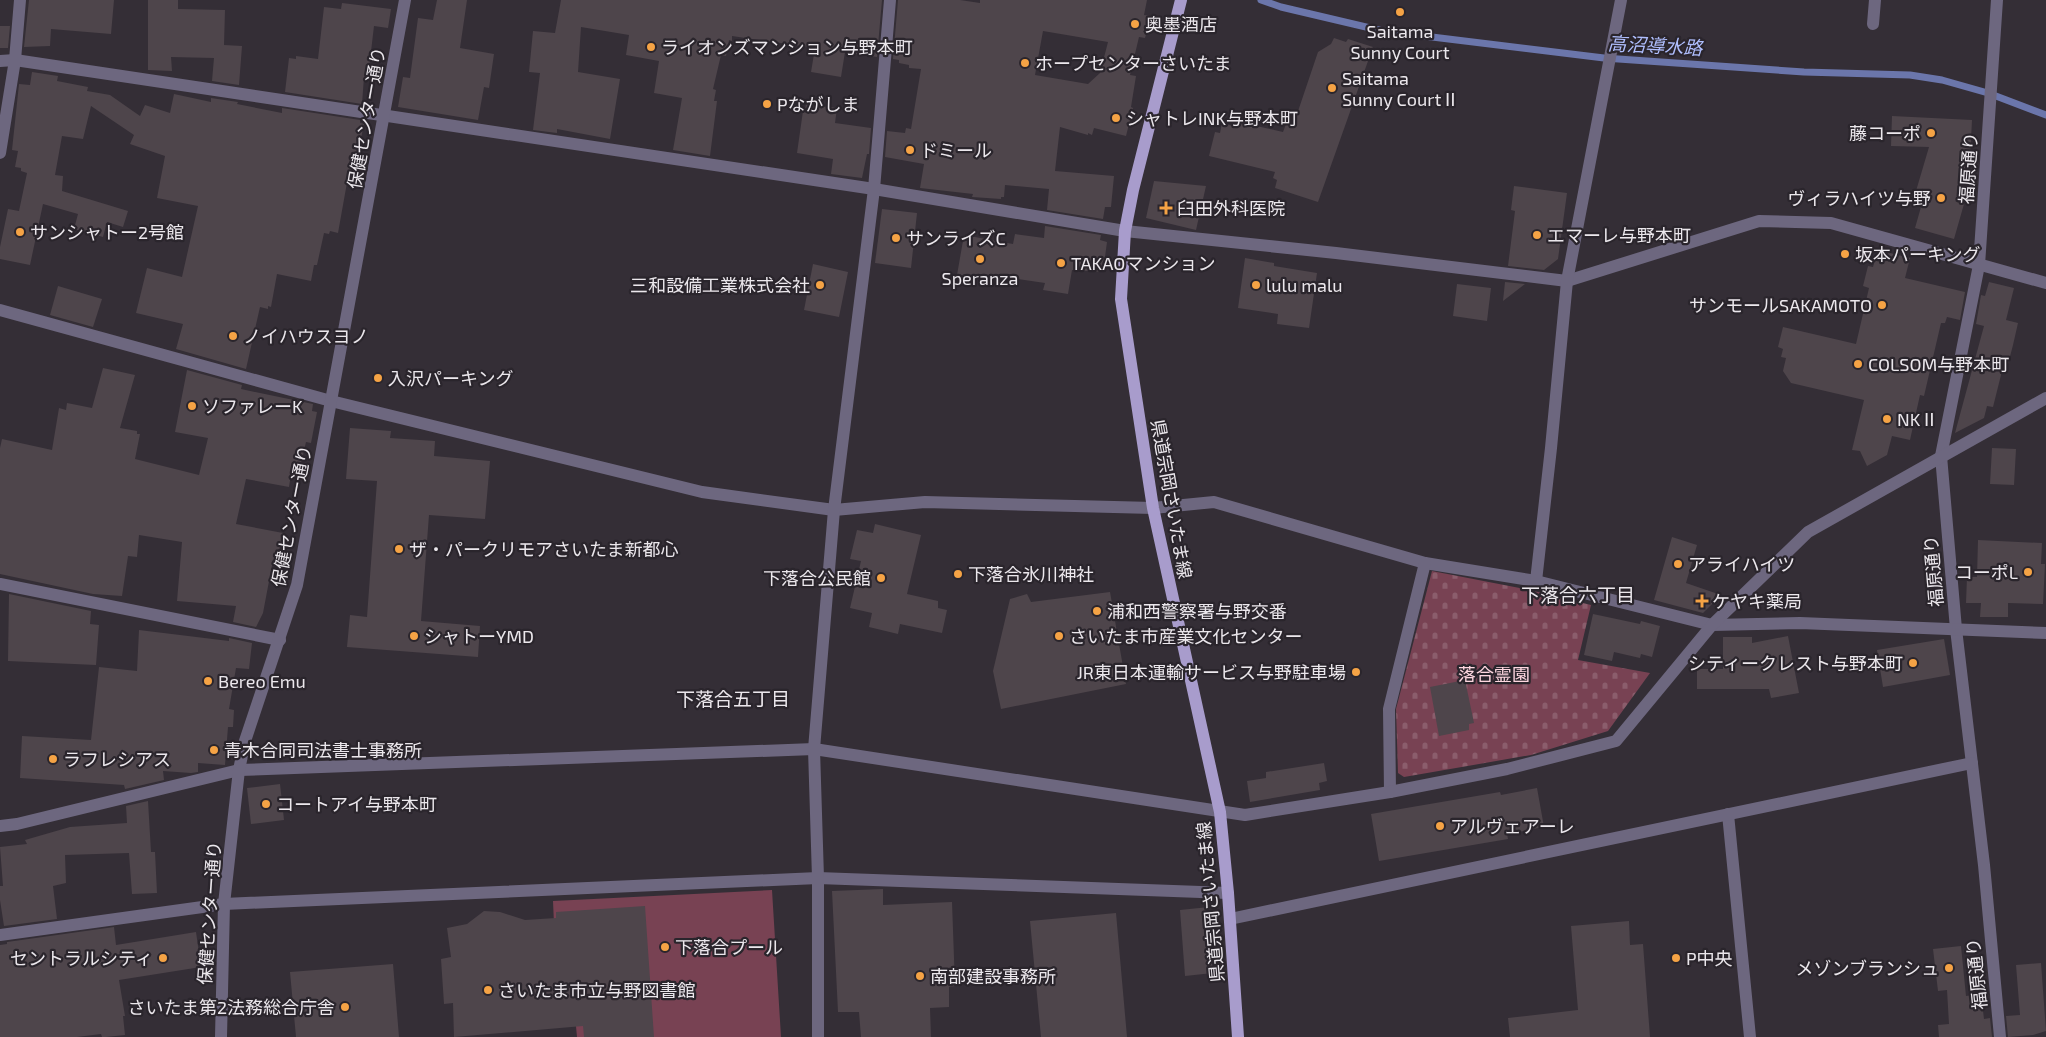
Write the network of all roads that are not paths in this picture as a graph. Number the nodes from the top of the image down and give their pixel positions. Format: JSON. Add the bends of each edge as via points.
{"nodes":[{"id":1,"x":20,"y":0,"type":"edge"},
{"id":2,"x":405,"y":0,"type":"edge"},
{"id":3,"x":890,"y":0,"type":"edge"},
{"id":4,"x":1181,"y":0,"type":"edge"},
{"id":5,"x":1621,"y":0,"type":"edge"},
{"id":6,"x":1874,"y":0,"type":"edge"},
{"id":7,"x":1997,"y":0,"type":"edge"},
{"id":8,"x":1873,"y":24,"type":"dead end"},
{"id":9,"x":15,"y":60,"type":"junction"},
{"id":10,"x":0,"y":61,"type":"edge"},
{"id":11,"x":385,"y":117,"type":"junction"},
{"id":12,"x":0,"y":153,"type":"edge"},
{"id":13,"x":874,"y":189,"type":"junction"},
{"id":14,"x":1125,"y":231,"type":"junction"},
{"id":15,"x":1979,"y":265,"type":"junction"},
{"id":16,"x":1567,"y":281,"type":"junction"},
{"id":17,"x":2046,"y":283,"type":"edge"},
{"id":18,"x":0,"y":310,"type":"edge"},
{"id":19,"x":2046,"y":398,"type":"edge"},
{"id":20,"x":331,"y":401,"type":"junction"},
{"id":21,"x":1941,"y":456,"type":"junction"},
{"id":22,"x":1153,"y":508,"type":"junction"},
{"id":23,"x":834,"y":510,"type":"junction"},
{"id":24,"x":1425,"y":562,"type":"junction"},
{"id":25,"x":1536,"y":581,"type":"junction"},
{"id":26,"x":0,"y":584,"type":"edge"},
{"id":27,"x":1712,"y":625,"type":"junction"},
{"id":28,"x":1956,"y":629,"type":"junction"},
{"id":29,"x":2046,"y":633,"type":"edge"},
{"id":30,"x":280,"y":640,"type":"junction"},
{"id":31,"x":814,"y":749,"type":"junction"},
{"id":32,"x":1972,"y":764,"type":"junction"},
{"id":33,"x":239,"y":770,"type":"junction"},
{"id":34,"x":1390,"y":792,"type":"junction"},
{"id":35,"x":1220,"y":812,"type":"junction"},
{"id":36,"x":1728,"y":814,"type":"junction"},
{"id":37,"x":0,"y":826,"type":"edge"},
{"id":38,"x":818,"y":878,"type":"junction"},
{"id":39,"x":1228,"y":893,"type":"junction"},
{"id":40,"x":224,"y":904,"type":"junction"},
{"id":41,"x":1230,"y":919,"type":"junction"},
{"id":42,"x":0,"y":935,"type":"edge"},
{"id":43,"x":221,"y":1037,"type":"edge"},
{"id":44,"x":818,"y":1037,"type":"edge"},
{"id":45,"x":1238,"y":1037,"type":"edge"},
{"id":46,"x":1750,"y":1037,"type":"edge"},
{"id":47,"x":2000,"y":1037,"type":"edge"}],
"edges":[{"from":1,"to":9,"type":"street"},
{"from":2,"to":11,"type":"street","name":"保健センター通り"},
{"from":3,"to":13,"type":"street"},
{"from":4,"to":14,"type":"main road","name":"県道宗岡さいたま線"},
{"from":5,"to":16,"type":"street"},
{"from":6,"to":8,"type":"street"},
{"from":7,"to":15,"type":"street","name":"福原通り"},
{"from":9,"to":10,"type":"street"},
{"from":9,"to":11,"type":"street"},
{"from":9,"to":12,"type":"street"},
{"from":11,"to":13,"type":"street"},
{"from":11,"to":20,"type":"street","name":"保健センター通り"},
{"from":13,"to":14,"type":"street"},
{"from":13,"to":23,"type":"street"},
{"from":14,"to":16,"type":"street"},
{"from":14,"to":22,"type":"main road","name":"県道宗岡さいたま線","via":[[1121,299]]},
{"from":15,"to":16,"type":"street","via":[[1831,223],[1758,221]]},
{"from":15,"to":17,"type":"street"},
{"from":15,"to":21,"type":"street","name":"福原通り"},
{"from":16,"to":25,"type":"street"},
{"from":18,"to":20,"type":"street"},
{"from":19,"to":21,"type":"street"},
{"from":20,"to":23,"type":"street","via":[[702,492]]},
{"from":20,"to":30,"type":"street","name":"保健センター通り","via":[[297,585]]},
{"from":21,"to":27,"type":"street","via":[[1808,532]]},
{"from":21,"to":28,"type":"street","name":"福原通り"},
{"from":22,"to":23,"type":"street","via":[[925,502]]},
{"from":22,"to":24,"type":"street","via":[[1214,502]]},
{"from":22,"to":35,"type":"main road","name":"県道宗岡さいたま線"},
{"from":23,"to":31,"type":"street"},
{"from":24,"to":25,"type":"street"},
{"from":24,"to":34,"type":"street","via":[[1390,709]]},
{"from":25,"to":27,"type":"street"},
{"from":26,"to":30,"type":"street"},
{"from":27,"to":28,"type":"street","via":[[1800,623]]},
{"from":27,"to":34,"type":"street","via":[[1616,741],[1507,769]]},
{"from":28,"to":29,"type":"street"},
{"from":28,"to":32,"type":"street","name":"福原通り"},
{"from":30,"to":33,"type":"street","name":"保健センター通り","via":[[245,740]]},
{"from":31,"to":33,"type":"street"},
{"from":31,"to":35,"type":"street"},
{"from":31,"to":38,"type":"street"},
{"from":32,"to":36,"type":"street"},
{"from":32,"to":47,"type":"street","name":"福原通り"},
{"from":33,"to":37,"type":"street"},
{"from":33,"to":40,"type":"street","name":"保健センター通り"},
{"from":34,"to":35,"type":"street","via":[[1245,815]]},
{"from":35,"to":39,"type":"main road","name":"県道宗岡さいたま線"},
{"from":36,"to":41,"type":"street"},
{"from":36,"to":46,"type":"street"},
{"from":38,"to":39,"type":"street"},
{"from":38,"to":40,"type":"street"},
{"from":38,"to":44,"type":"street"},
{"from":39,"to":41,"type":"main road","name":"県道宗岡さいたま線"},
{"from":40,"to":42,"type":"street"},
{"from":40,"to":43,"type":"street","name":"保健センター通り"},
{"from":41,"to":45,"type":"main road","name":"県道宗岡さいたま線"}]}
